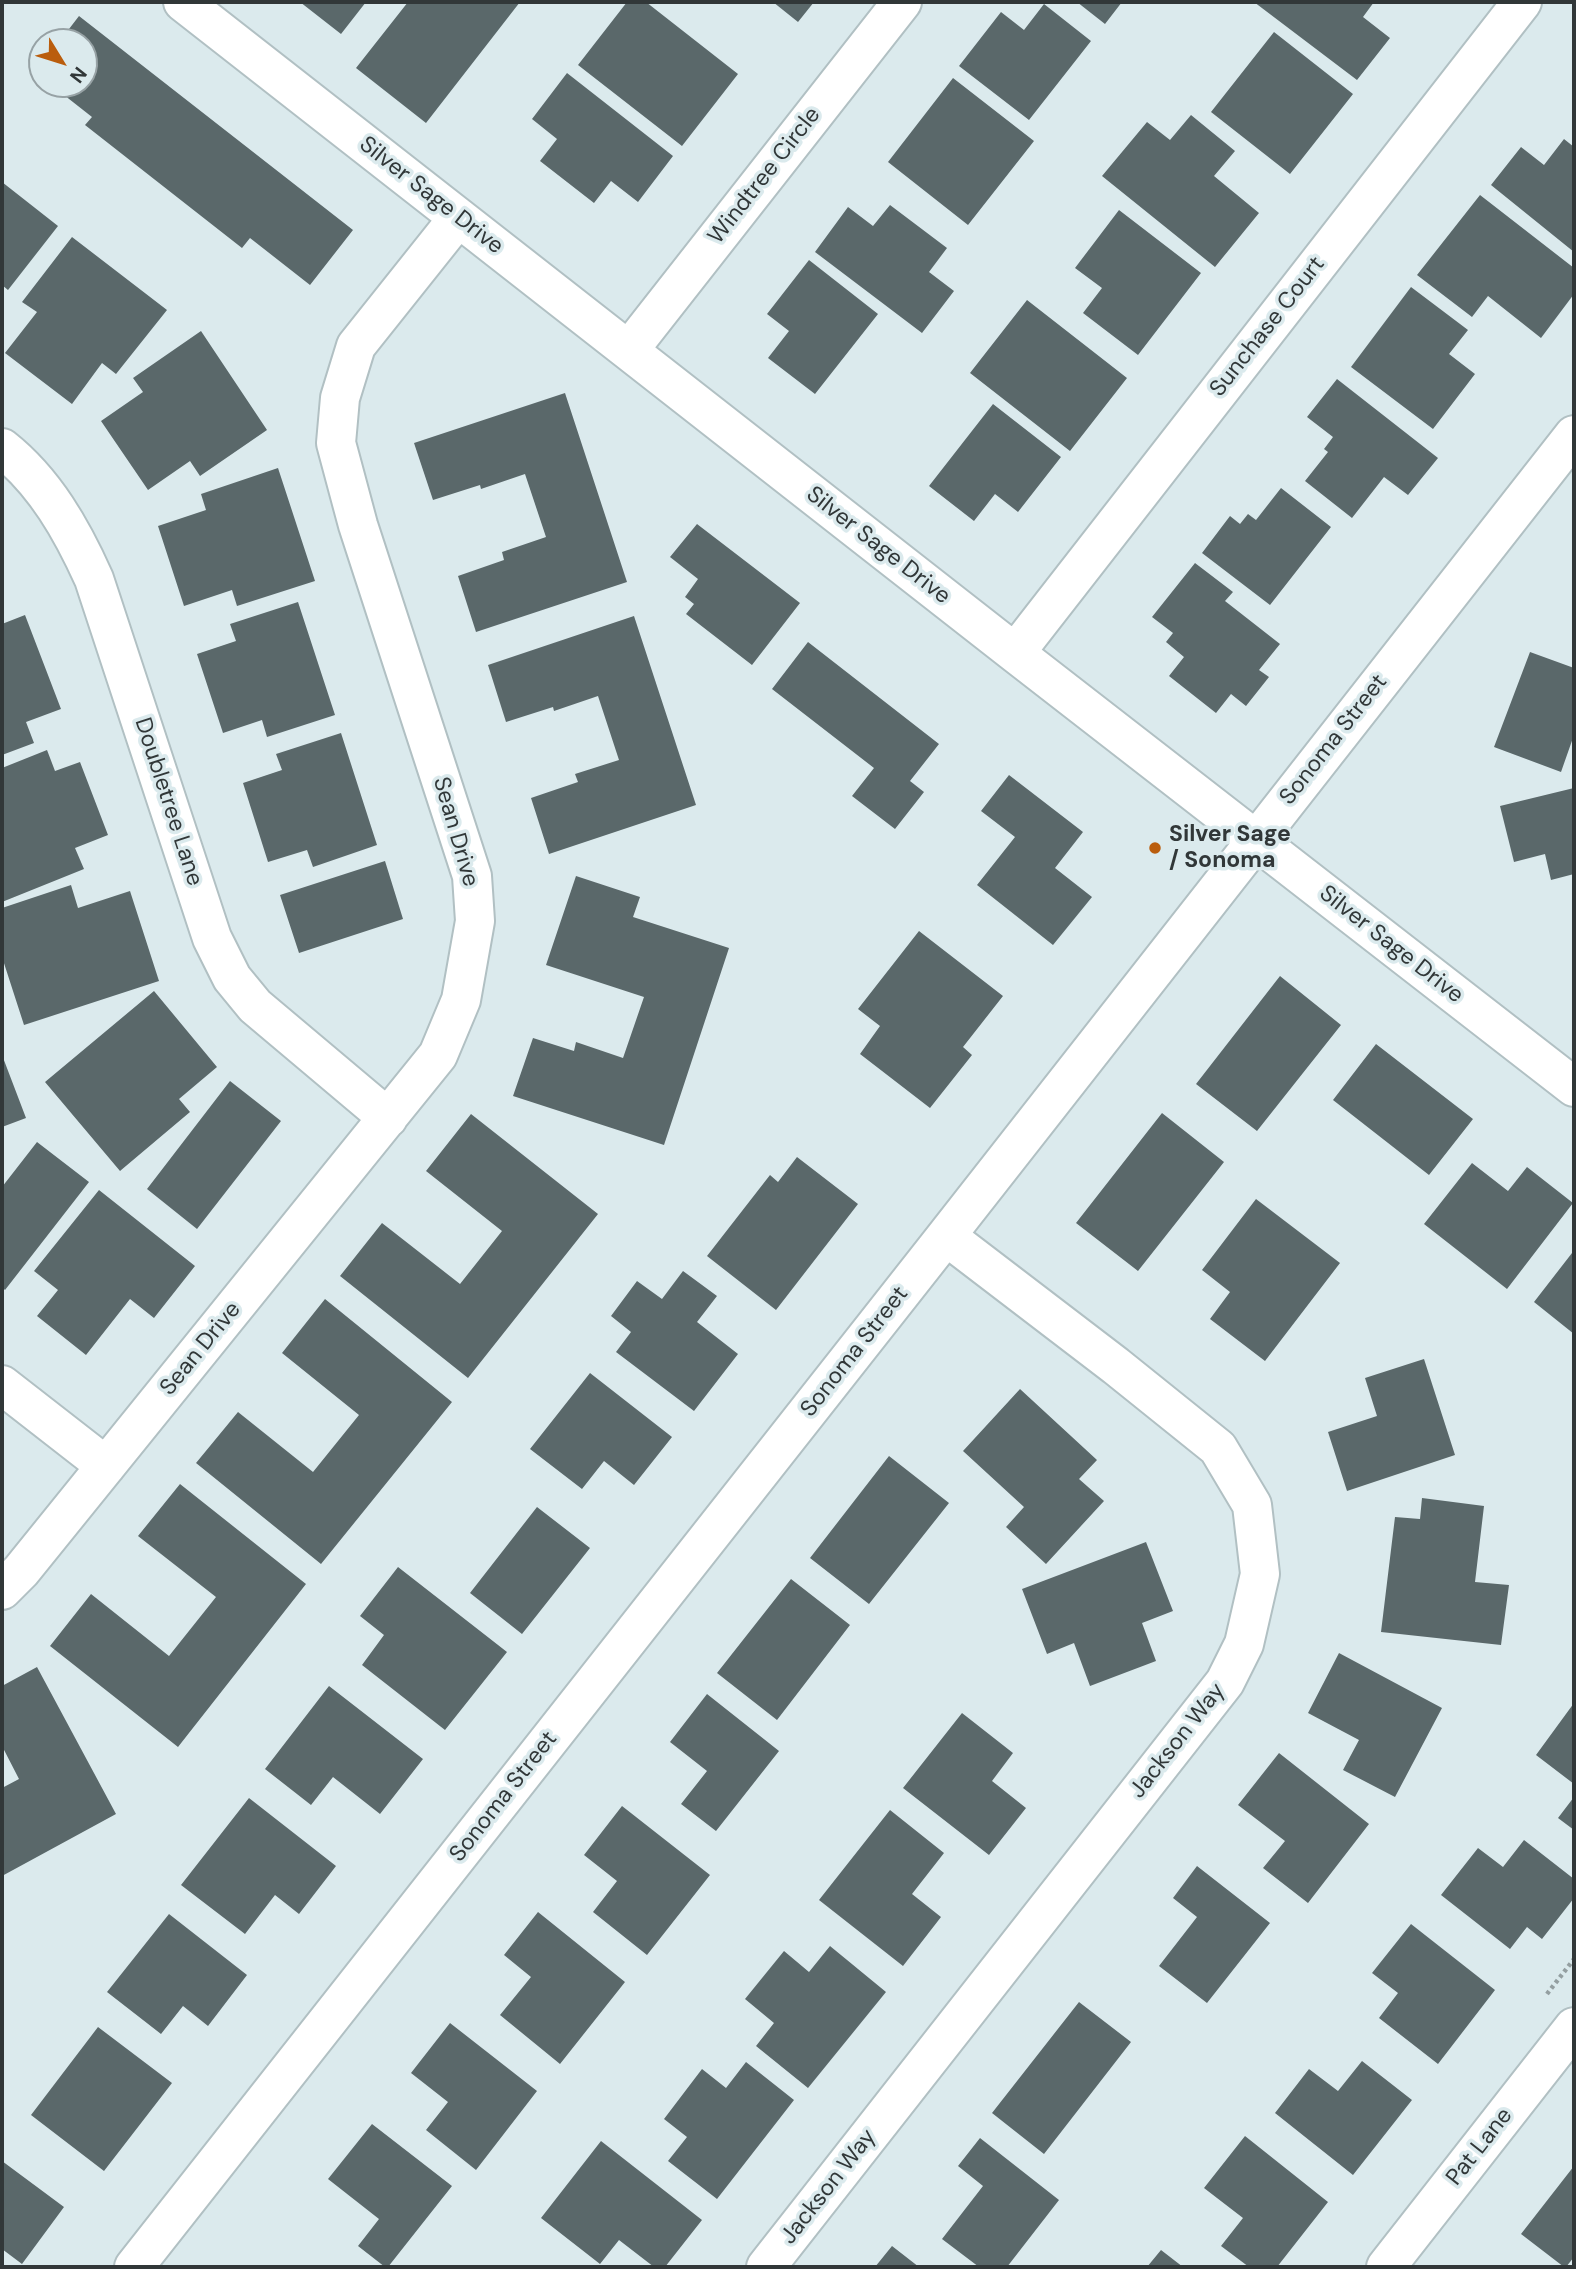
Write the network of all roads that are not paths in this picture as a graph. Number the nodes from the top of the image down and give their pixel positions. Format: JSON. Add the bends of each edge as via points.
{"nodes":[{"id":1,"x":183,"y":2,"type":"edge"},
{"id":2,"x":902,"y":2,"type":"edge"},
{"id":3,"x":1521,"y":2,"type":"edge"},
{"id":4,"x":458,"y":218,"type":"junction"},
{"id":5,"x":629,"y":350,"type":"junction"},
{"id":6,"x":1574,"y":435,"type":"edge"},
{"id":7,"x":2,"y":448,"type":"edge"},
{"id":8,"x":1015,"y":653,"type":"junction"},
{"id":9,"x":1255,"y":840,"type":"junction"},
{"id":10,"x":1574,"y":1087,"type":"edge"},
{"id":11,"x":388,"y":1118,"type":"junction"},
{"id":12,"x":946,"y":1236,"type":"junction"},
{"id":13,"x":2,"y":1385,"type":"edge"},
{"id":14,"x":106,"y":1466,"type":"junction"},
{"id":15,"x":2,"y":1590,"type":"edge"},
{"id":16,"x":1574,"y":2027,"type":"edge"},
{"id":17,"x":1401,"y":2262,"type":"edge"},
{"id":18,"x":134,"y":2267,"type":"edge"},
{"id":19,"x":766,"y":2267,"type":"edge"}],
"edges":[{"from":1,"to":4,"type":"street","name":"Silver Sage Drive"},
{"from":2,"to":5,"type":"street","name":"Windtree Circle"},
{"from":3,"to":8,"type":"street","name":"Sunchase Court"},
{"from":4,"to":5,"type":"street","name":"Silver Sage Drive"},
{"from":4,"to":11,"type":"street","name":"Sean Drive","via":[[356,346],[340,398],[336,443],[358,525],[472,876],[475,920],[461,1000],[438,1055]]},
{"from":5,"to":8,"type":"street","name":"Silver Sage Drive"},
{"from":6,"to":9,"type":"street","name":"Sonoma Street"},
{"from":7,"to":11,"type":"street","name":"Doubletree Lane","via":[[44,491],[74,536],[94,579],[212,937],[232,978],[255,1006]]},
{"from":8,"to":9,"type":"street","name":"Silver Sage Drive"},
{"from":9,"to":10,"type":"street","name":"Silver Sage Drive"},
{"from":9,"to":12,"type":"street","name":"Sonoma Street"},
{"from":11,"to":14,"type":"street","name":"Sean Drive"},
{"from":12,"to":18,"type":"street","name":"Sonoma Street"},
{"from":12,"to":19,"type":"street","name":"Jackson Way","via":[[1218,1448],[1252,1505],[1260,1574],[1244,1644],[1225,1682]]},
{"from":13,"to":14,"type":"street"},
{"from":14,"to":15,"type":"street","name":"Sean Drive"},
{"from":16,"to":17,"type":"street","name":"Pat Lane"}]}
